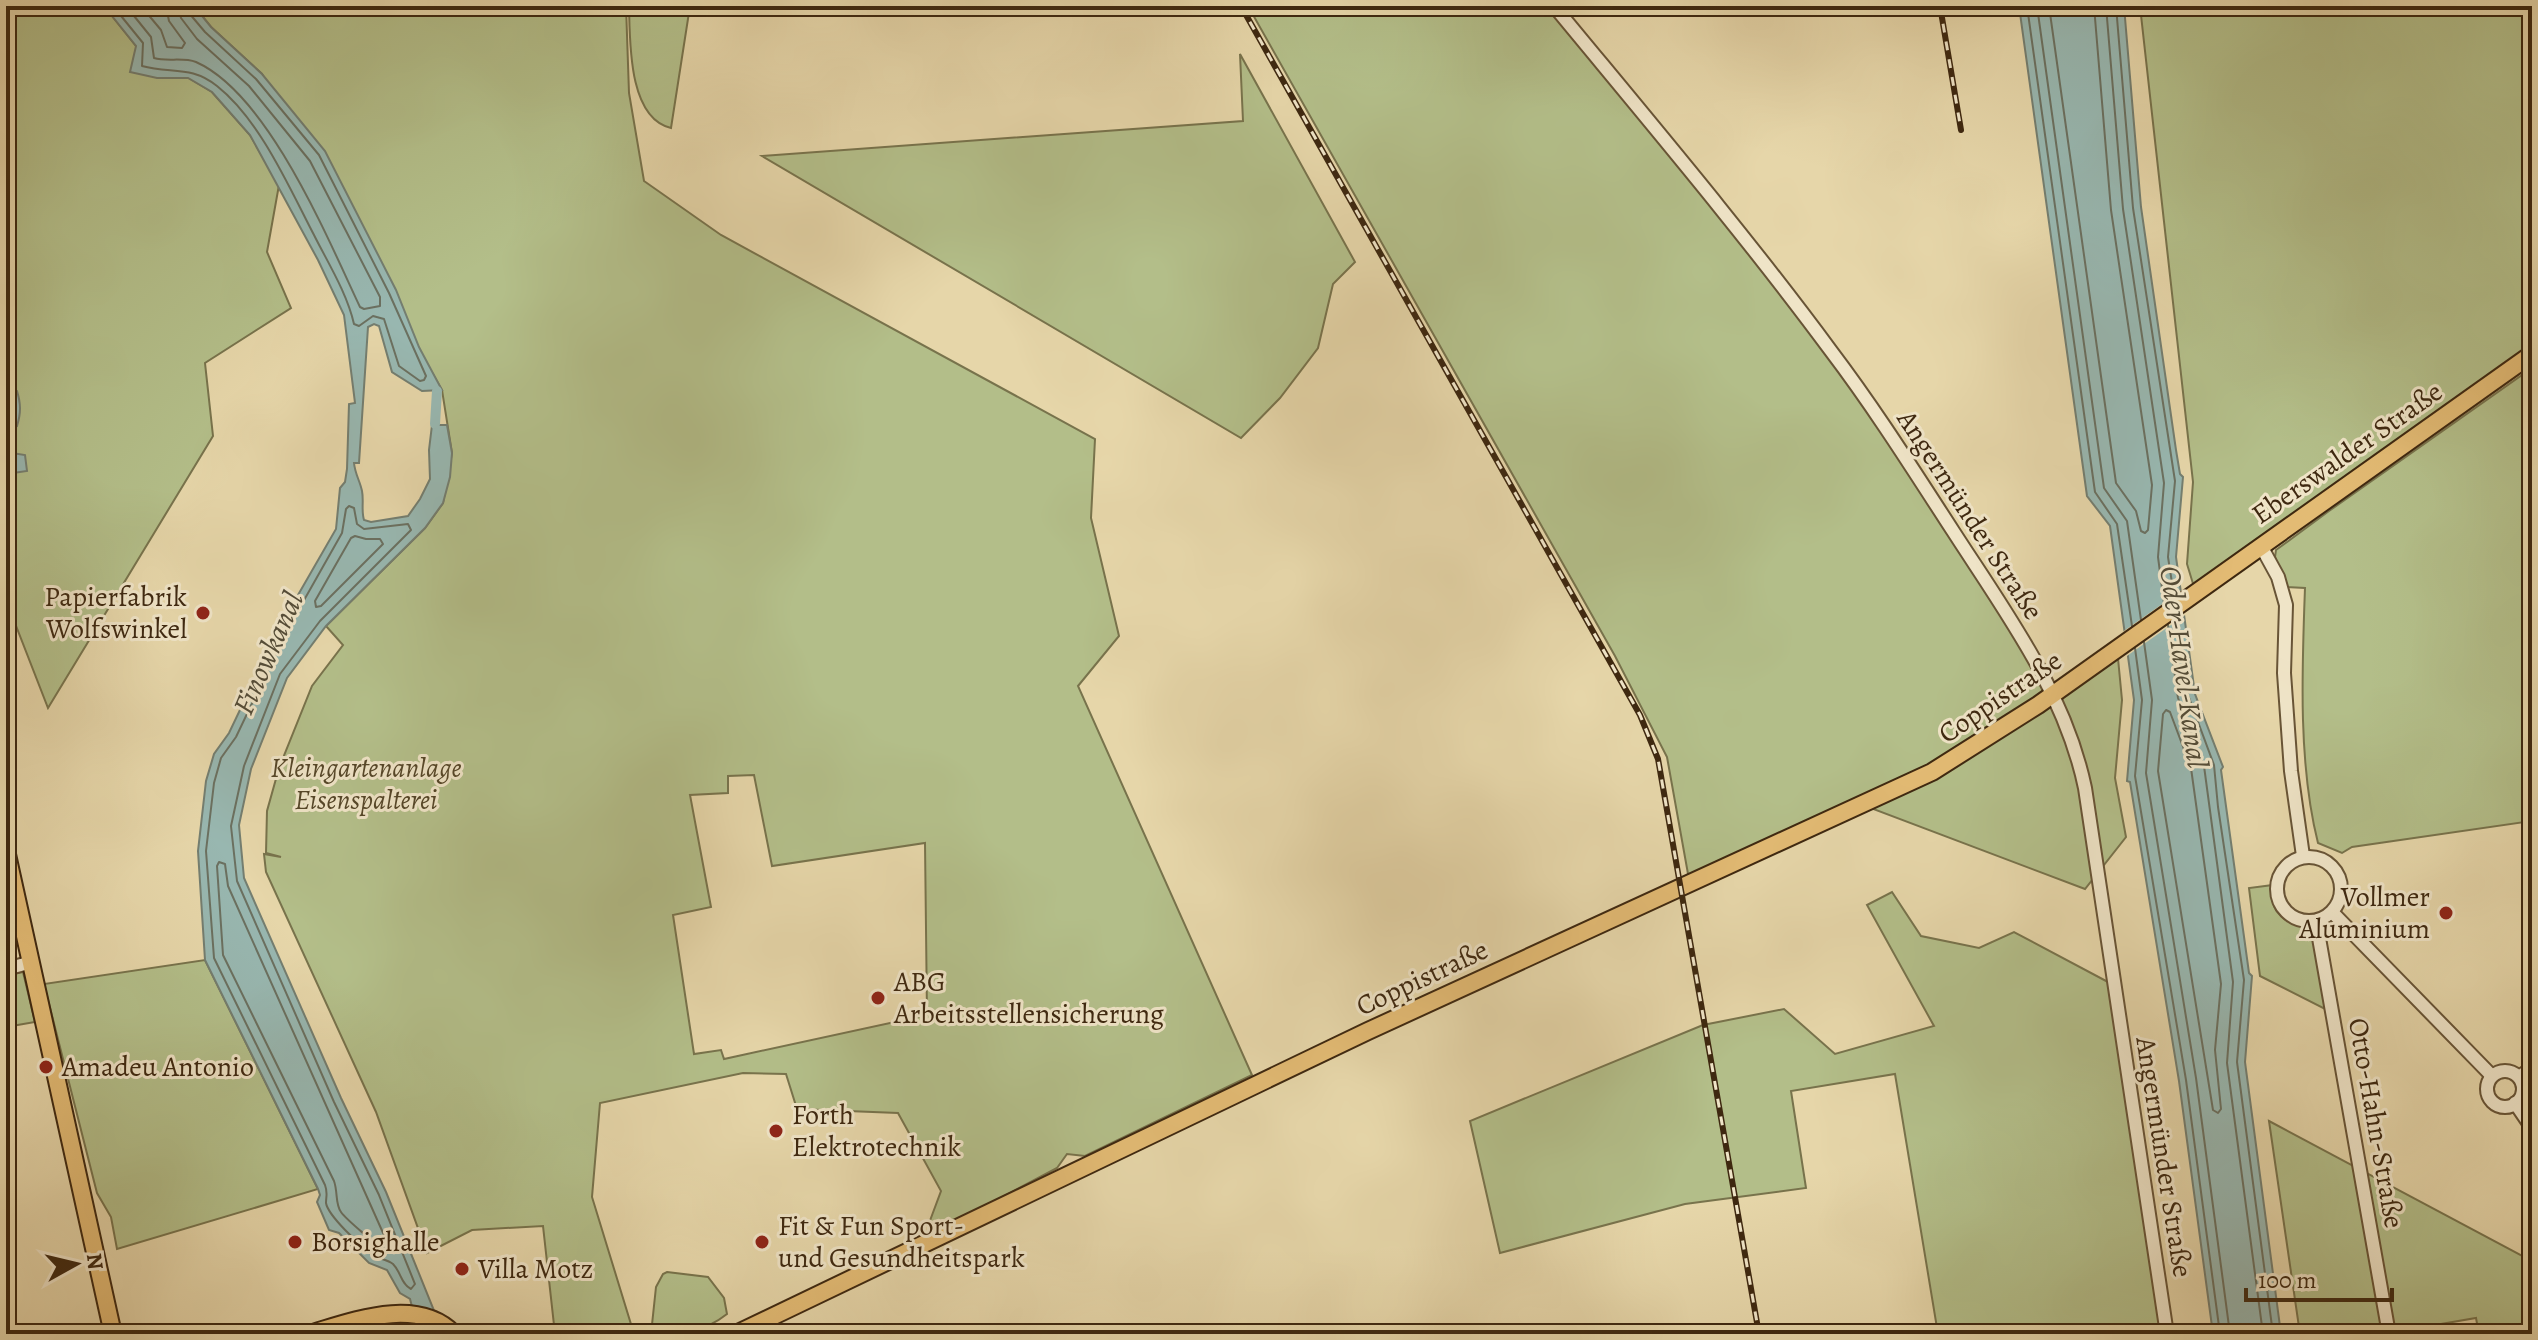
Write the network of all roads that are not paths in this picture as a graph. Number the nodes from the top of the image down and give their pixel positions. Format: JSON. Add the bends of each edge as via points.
{"nodes":[{"id":1,"x":1554,"y":6,"type":"edge"},
{"id":2,"x":2532,"y":354,"type":"edge"},
{"id":3,"x":2261,"y":546,"type":"junction"},
{"id":4,"x":2117,"y":648,"type":"joint"},
{"id":5,"x":2053,"y":694,"type":"junction"},
{"id":6,"x":6,"y":850,"type":"edge"},
{"id":7,"x":2303,"y":856,"type":"junction"},
{"id":8,"x":2332,"y":912,"type":"junction"},
{"id":9,"x":2316,"y":921,"type":"junction"},
{"id":10,"x":32,"y":962,"type":"junction"},
{"id":11,"x":6,"y":969,"type":"edge"},
{"id":12,"x":2532,"y":1068,"type":"edge"},
{"id":13,"x":2492,"y":1076,"type":"junction"},
{"id":14,"x":2519,"y":1077,"type":"junction"},
{"id":15,"x":2515,"y":1103,"type":"junction"},
{"id":16,"x":2532,"y":1128,"type":"edge"},
{"id":17,"x":449,"y":1328,"type":"edge"},
{"id":18,"x":113,"y":1334,"type":"edge"},
{"id":19,"x":309,"y":1334,"type":"edge"},
{"id":20,"x":736,"y":1334,"type":"edge"},
{"id":21,"x":2167,"y":1334,"type":"edge"},
{"id":22,"x":2389,"y":1334,"type":"edge"}],
"edges":[{"from":1,"to":5,"type":"street","name":"Angermünder Straße","via":[[1834,354],[1982,575]]},
{"from":2,"to":3,"type":"main road","name":"Eberswalder Straße"},
{"from":3,"to":4,"type":"main road","name":"Eberswalder Straße"},
{"from":3,"to":7,"type":"street","via":[[2286,605],[2284,673]]},
{"from":4,"to":5,"type":"main road","name":"Coppistraße"},
{"from":5,"to":20,"type":"main road","name":"Coppistraße","via":[[1967,753],[1908,785],[1368,1031]]},
{"from":5,"to":21,"type":"street","name":"Angermünder Straße","via":[[2074,743],[2085,788]]},
{"from":6,"to":10,"type":"main road"},
{"from":7,"to":8,"type":"street","via":[[2323,859],[2338,874],[2341,893]]},
{"from":7,"to":9,"type":"street","via":[[2279,875],[2277,895],[2295,919]]},
{"from":8,"to":9,"type":"street"},
{"from":8,"to":13,"type":"street"},
{"from":9,"to":22,"type":"street","name":"Otto-Hahn-Straße"},
{"from":10,"to":11,"type":"street"},
{"from":10,"to":18,"type":"main road"},
{"from":12,"to":14,"type":"street"},
{"from":13,"to":14,"type":"street","via":[[2507,1071]]},
{"from":13,"to":15,"type":"street","via":[[2487,1087],[2491,1100],[2505,1107]]},
{"from":14,"to":15,"type":"street","via":[[2522,1092]]},
{"from":15,"to":16,"type":"street"},
{"from":17,"to":19,"type":"main road","via":[[407,1314]]}]}
